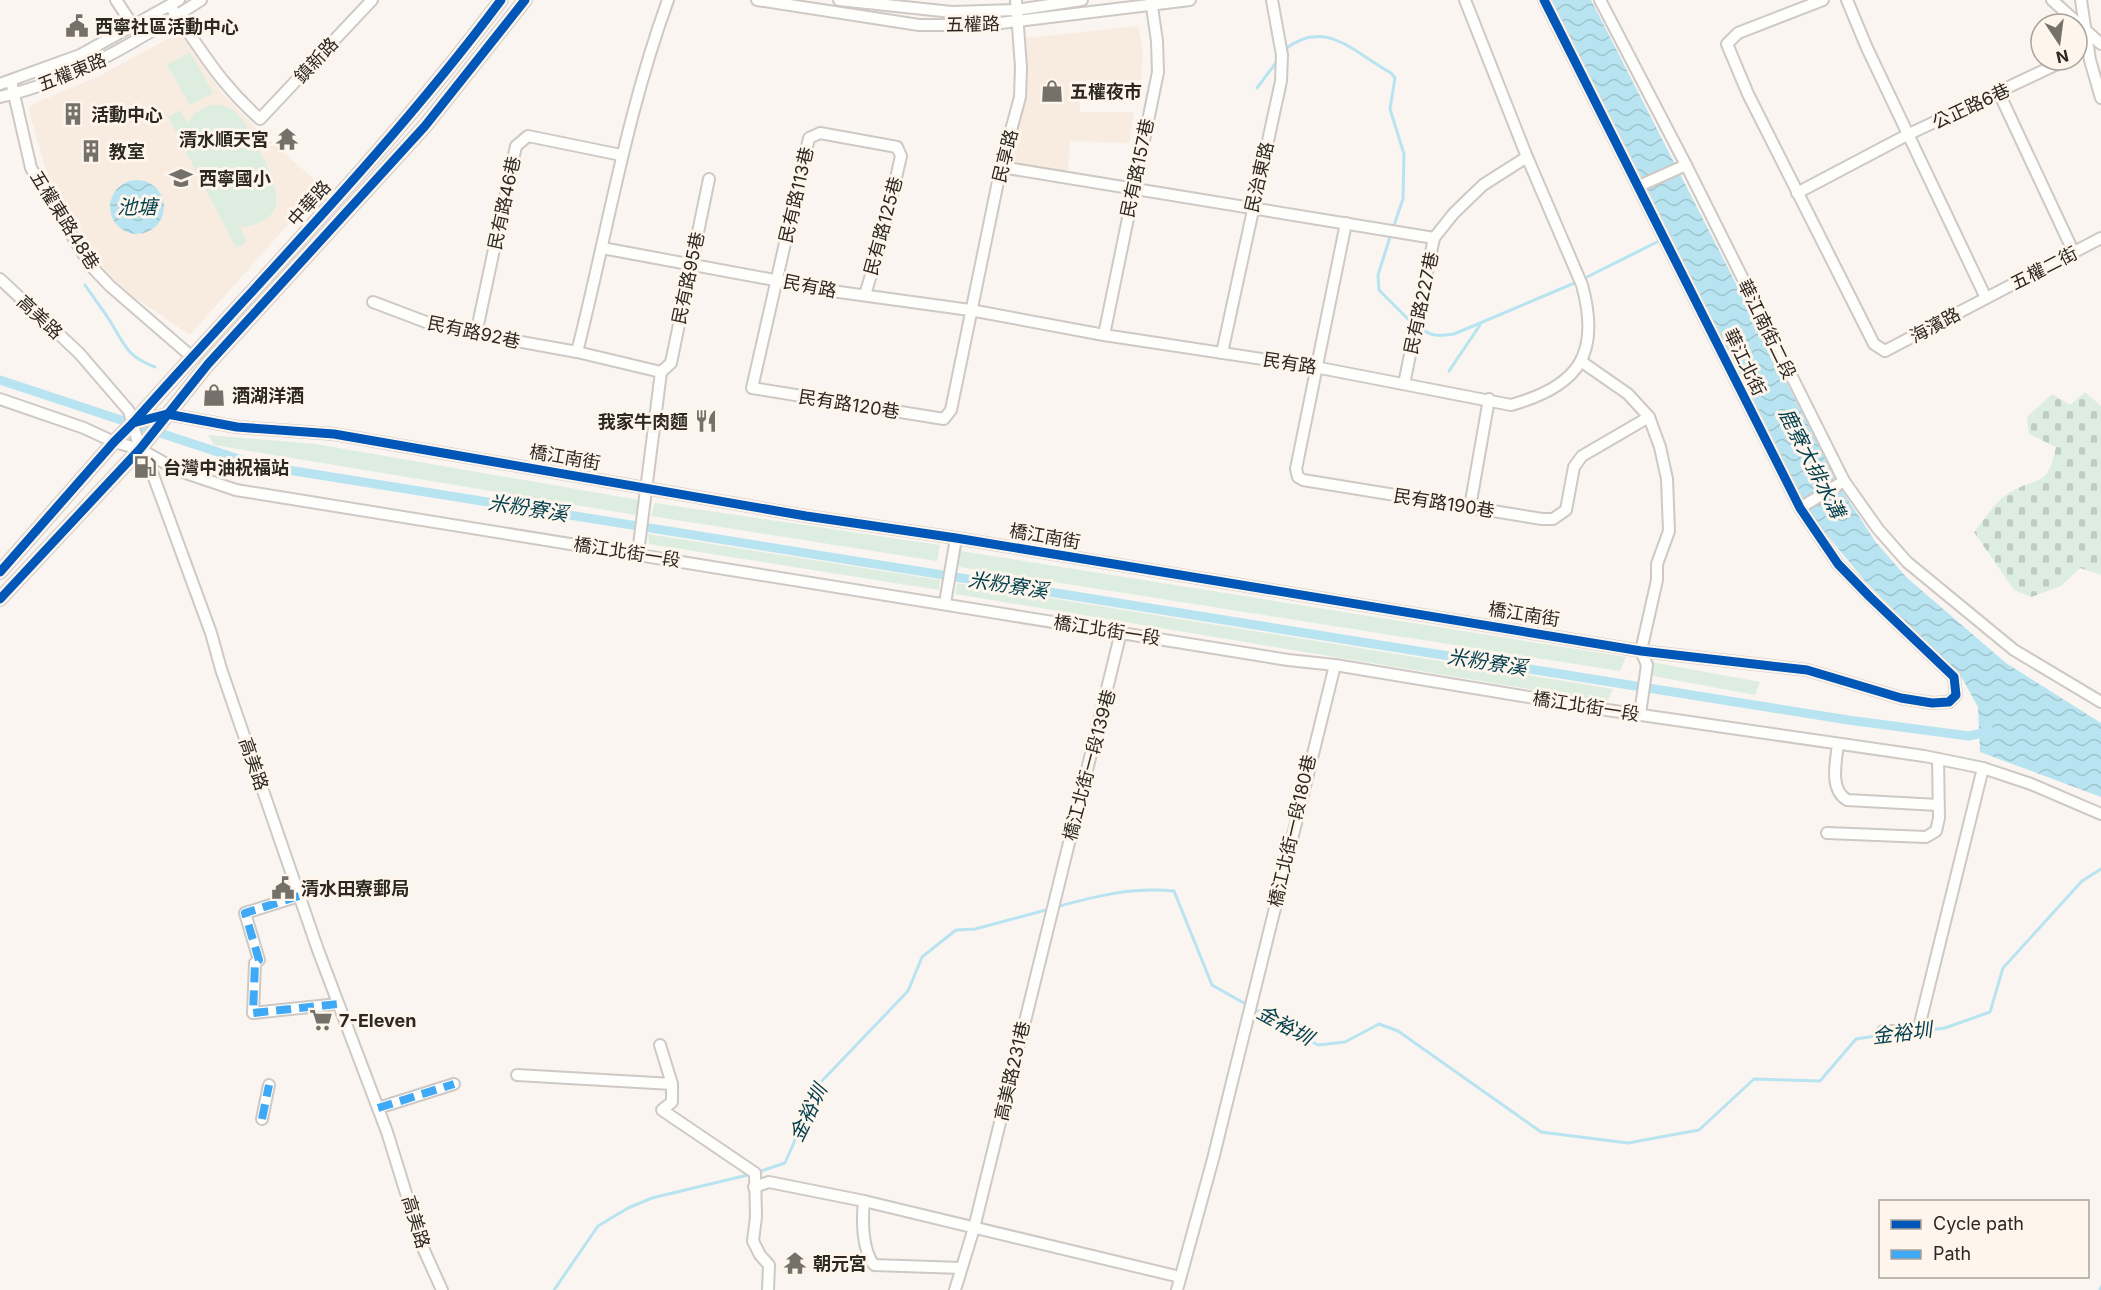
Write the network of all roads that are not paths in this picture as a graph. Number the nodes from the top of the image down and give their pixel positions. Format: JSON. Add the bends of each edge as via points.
{"nodes":[{"id":1,"x":116,"y":0,"type":"edge"},
{"id":2,"x":201,"y":0,"type":"edge"},
{"id":3,"x":372,"y":0,"type":"edge"},
{"id":4,"x":501,"y":0,"type":"edge"},
{"id":5,"x":525,"y":0,"type":"edge"},
{"id":6,"x":668,"y":0,"type":"edge"},
{"id":7,"x":757,"y":0,"type":"edge"},
{"id":8,"x":839,"y":0,"type":"edge"},
{"id":9,"x":1082,"y":0,"type":"edge"},
{"id":10,"x":1190,"y":0,"type":"edge"},
{"id":11,"x":1272,"y":0,"type":"edge"},
{"id":12,"x":1465,"y":0,"type":"edge"},
{"id":13,"x":1544,"y":0,"type":"edge"},
{"id":14,"x":1600,"y":0,"type":"edge"},
{"id":15,"x":1823,"y":0,"type":"edge"},
{"id":16,"x":1847,"y":0,"type":"edge"},
{"id":17,"x":2052,"y":0,"type":"edge"},
{"id":18,"x":174,"y":3,"type":"edge"},
{"id":19,"x":1152,"y":3,"type":"edge"},
{"id":20,"x":1016,"y":5,"type":"edge"},
{"id":21,"x":2064,"y":12,"type":"edge"},
{"id":22,"x":177,"y":16,"type":"junction"},
{"id":23,"x":1017,"y":22,"type":"junction"},
{"id":24,"x":134,"y":27,"type":"junction"},
{"id":25,"x":2089,"y":48,"type":"edge"},
{"id":26,"x":2042,"y":72,"type":"edge"},
{"id":27,"x":5,"y":82,"type":"edge"},
{"id":28,"x":1999,"y":93,"type":"junction"},
{"id":29,"x":14,"y":94,"type":"junction"},
{"id":30,"x":0,"y":97,"type":"edge"},
{"id":31,"x":2101,"y":98,"type":"edge"},
{"id":32,"x":1907,"y":135,"type":"junction"},
{"id":33,"x":621,"y":154,"type":"junction"},
{"id":34,"x":901,"y":156,"type":"joint"},
{"id":35,"x":1527,"y":157,"type":"junction"},
{"id":36,"x":1683,"y":166,"type":"junction"},
{"id":37,"x":1002,"y":167,"type":"junction"},
{"id":38,"x":709,"y":180,"type":"dead end"},
{"id":39,"x":1640,"y":186,"type":"junction"},
{"id":40,"x":1133,"y":188,"type":"junction"},
{"id":41,"x":1797,"y":193,"type":"junction"},
{"id":42,"x":1252,"y":206,"type":"junction"},
{"id":43,"x":1346,"y":223,"type":"junction"},
{"id":44,"x":1434,"y":238,"type":"junction"},
{"id":45,"x":2101,"y":238,"type":"edge"},
{"id":46,"x":602,"y":248,"type":"junction"},
{"id":47,"x":2074,"y":253,"type":"junction"},
{"id":48,"x":690,"y":265,"type":"junction"},
{"id":49,"x":0,"y":279,"type":"edge"},
{"id":50,"x":776,"y":279,"type":"junction"},
{"id":51,"x":865,"y":295,"type":"junction"},
{"id":52,"x":1986,"y":298,"type":"junction"},
{"id":53,"x":373,"y":302,"type":"dead end"},
{"id":54,"x":970,"y":310,"type":"junction"},
{"id":55,"x":476,"y":334,"type":"junction"},
{"id":56,"x":1104,"y":335,"type":"junction"},
{"id":57,"x":577,"y":352,"type":"junction"},
{"id":58,"x":1222,"y":353,"type":"junction"},
{"id":59,"x":192,"y":357,"type":"junction"},
{"id":60,"x":1582,"y":362,"type":"junction"},
{"id":61,"x":1315,"y":367,"type":"junction"},
{"id":62,"x":661,"y":372,"type":"junction"},
{"id":63,"x":1404,"y":384,"type":"junction"},
{"id":64,"x":0,"y":399,"type":"edge"},
{"id":65,"x":1489,"y":399,"type":"junction"},
{"id":66,"x":167,"y":414,"type":"junction"},
{"id":67,"x":131,"y":417,"type":"junction"},
{"id":68,"x":1649,"y":417,"type":"junction"},
{"id":69,"x":114,"y":441,"type":"junction"},
{"id":70,"x":140,"y":447,"type":"junction"},
{"id":71,"x":1842,"y":482,"type":"junction"},
{"id":72,"x":648,"y":489,"type":"junction"},
{"id":73,"x":1470,"y":507,"type":"junction"},
{"id":74,"x":1803,"y":507,"type":"junction"},
{"id":75,"x":956,"y":538,"type":"junction"},
{"id":76,"x":641,"y":554,"type":"junction"},
{"id":77,"x":0,"y":572,"type":"edge"},
{"id":78,"x":946,"y":598,"type":"junction"},
{"id":79,"x":0,"y":599,"type":"edge"},
{"id":80,"x":1121,"y":632,"type":"junction"},
{"id":81,"x":1641,"y":651,"type":"junction"},
{"id":82,"x":1335,"y":665,"type":"junction"},
{"id":83,"x":1949,"y":702,"type":"joint"},
{"id":84,"x":2101,"y":702,"type":"edge"},
{"id":85,"x":1640,"y":714,"type":"junction"},
{"id":86,"x":1838,"y":744,"type":"junction"},
{"id":87,"x":1938,"y":759,"type":"junction"},
{"id":88,"x":1983,"y":768,"type":"junction"},
{"id":89,"x":1938,"y":805,"type":"junction"},
{"id":90,"x":2101,"y":814,"type":"edge"},
{"id":91,"x":1827,"y":833,"type":"dead end"},
{"id":92,"x":299,"y":896,"type":"junction"},
{"id":93,"x":1050,"y":914,"type":"joint"},
{"id":94,"x":338,"y":1004,"type":"junction"},
{"id":95,"x":1883,"y":1030,"type":"dead end"},
{"id":96,"x":660,"y":1045,"type":"dead end"},
{"id":97,"x":517,"y":1075,"type":"dead end"},
{"id":98,"x":454,"y":1084,"type":"dead end"},
{"id":99,"x":672,"y":1084,"type":"junction"},
{"id":100,"x":269,"y":1085,"type":"dead end"},
{"id":101,"x":378,"y":1108,"type":"junction"},
{"id":102,"x":262,"y":1119,"type":"dead end"},
{"id":103,"x":754,"y":1187,"type":"junction"},
{"id":104,"x":864,"y":1201,"type":"junction"},
{"id":105,"x":974,"y":1228,"type":"junction"},
{"id":106,"x":961,"y":1268,"type":"junction"},
{"id":107,"x":1180,"y":1277,"type":"junction"},
{"id":108,"x":442,"y":1290,"type":"edge"},
{"id":109,"x":768,"y":1290,"type":"edge"},
{"id":110,"x":955,"y":1290,"type":"edge"},
{"id":111,"x":1178,"y":1290,"type":"edge"}],
"edges":[{"from":1,"to":24,"type":"street"},
{"from":2,"to":22,"type":"street","name":"五權東路"},
{"from":3,"to":22,"type":"street","name":"鎮新路","via":[[260,119],[213,72]]},
{"from":4,"to":59,"type":"main road","name":"中華路","via":[[393,134]]},
{"from":5,"to":66,"type":"main road","name":"中華路","via":[[425,126]]},
{"from":6,"to":33,"type":"street"},
{"from":7,"to":23,"type":"street","name":"五權路","via":[[919,25]]},
{"from":8,"to":20,"type":"street","name":"五權路","via":[[952,12]]},
{"from":9,"to":20,"type":"street","name":"五權路"},
{"from":10,"to":19,"type":"street","name":"五權路"},
{"from":11,"to":42,"type":"street","name":"民治東路","via":[[1282,55],[1281,81]]},
{"from":12,"to":35,"type":"street","name":"民有路"},
{"from":13,"to":39,"type":"street","name":"華江北街"},
{"from":14,"to":36,"type":"street","name":"華江南街二段"},
{"from":15,"to":41,"type":"street","name":"海濱路","via":[[1738,33],[1727,44]]},
{"from":16,"to":32,"type":"street"},
{"from":17,"to":21,"type":"street"},
{"from":18,"to":22,"type":"street"},
{"from":18,"to":24,"type":"street","name":"五權東路"},
{"from":19,"to":23,"type":"street","name":"五權路"},
{"from":19,"to":40,"type":"street","name":"民有路157巷","via":[[1158,72]]},
{"from":20,"to":23,"type":"street","name":"民享路"},
{"from":22,"to":29,"type":"street","name":"五權東路","via":[[101,61]]},
{"from":23,"to":37,"type":"street","name":"民享路","via":[[1022,67],[1020,97]]},
{"from":24,"to":27,"type":"street","name":"五權東路","via":[[80,55]]},
{"from":25,"to":31,"type":"street"},
{"from":26,"to":28,"type":"street","name":"公正路6巷"},
{"from":27,"to":29,"type":"street","name":"五權東路48巷"},
{"from":28,"to":32,"type":"street","name":"公正路6巷"},
{"from":28,"to":47,"type":"street"},
{"from":29,"to":30,"type":"street","name":"五權東路"},
{"from":29,"to":59,"type":"street","name":"五權東路48巷","via":[[34,175],[90,265]]},
{"from":32,"to":41,"type":"street"},
{"from":32,"to":52,"type":"street"},
{"from":33,"to":46,"type":"street"},
{"from":33,"to":55,"type":"street","name":"民有路46巷","via":[[528,136],[521,139],[516,146]]},
{"from":34,"to":50,"type":"street","name":"民有路113巷","via":[[897,147],[820,133],[809,138]]},
{"from":34,"to":51,"type":"street","name":"民有路125巷"},
{"from":35,"to":44,"type":"street","name":"民有路227巷","via":[[1483,185]]},
{"from":35,"to":60,"type":"street","name":"民有路","via":[[1588,306],[1589,333]]},
{"from":36,"to":39,"type":"street"},
{"from":36,"to":71,"type":"street","name":"華江南街二段"},
{"from":37,"to":40,"type":"street"},
{"from":37,"to":54,"type":"street","name":"民享路"},
{"from":38,"to":48,"type":"street","name":"民有路95巷"},
{"from":39,"to":74,"type":"street","name":"華江北街"},
{"from":40,"to":42,"type":"street"},
{"from":40,"to":56,"type":"street","name":"民有路157巷"},
{"from":41,"to":52,"type":"street","name":"海濱路","via":[[1869,335],[1885,351]]},
{"from":42,"to":43,"type":"street"},
{"from":42,"to":58,"type":"street","name":"民治東路"},
{"from":43,"to":44,"type":"street"},
{"from":43,"to":61,"type":"street"},
{"from":44,"to":63,"type":"street","name":"民有路227巷"},
{"from":45,"to":47,"type":"street","name":"五權二街"},
{"from":46,"to":48,"type":"street","name":"民有路"},
{"from":46,"to":57,"type":"street"},
{"from":47,"to":52,"type":"street","name":"五權二街"},
{"from":48,"to":50,"type":"street","name":"民有路"},
{"from":48,"to":62,"type":"street","name":"民有路95巷","via":[[671,363]]},
{"from":49,"to":67,"type":"street","name":"高美路","via":[[79,353]]},
{"from":50,"to":51,"type":"street","name":"民有路"},
{"from":50,"to":54,"type":"street","name":"民有路120巷","via":[[752,388],[944,418],[951,410]]},
{"from":51,"to":54,"type":"street","name":"民有路"},
{"from":53,"to":55,"type":"street","name":"民有路92巷","via":[[440,327]]},
{"from":54,"to":56,"type":"street","name":"民有路"},
{"from":55,"to":57,"type":"street","name":"民有路92巷"},
{"from":56,"to":58,"type":"street","name":"民有路"},
{"from":57,"to":62,"type":"street","name":"民有路92巷"},
{"from":58,"to":61,"type":"street","name":"民有路"},
{"from":59,"to":67,"type":"main road","name":"中華路"},
{"from":60,"to":65,"type":"street","name":"民有路","via":[[1564,382],[1542,397],[1512,405]]},
{"from":60,"to":68,"type":"street","via":[[1628,394]]},
{"from":61,"to":63,"type":"street","name":"民有路"},
{"from":61,"to":73,"type":"street","name":"民有路190巷","via":[[1296,470],[1298,477],[1310,483]]},
{"from":62,"to":72,"type":"street"},
{"from":63,"to":65,"type":"street","name":"民有路"},
{"from":64,"to":69,"type":"street","name":"橋江北街一段"},
{"from":65,"to":73,"type":"street"},
{"from":66,"to":67,"type":"street","name":"橋江南街"},
{"from":66,"to":70,"type":"main road","name":"中華路"},
{"from":66,"to":72,"type":"street","name":"橋江南街","via":[[237,427],[334,434]]},
{"from":67,"to":69,"type":"main road","name":"中華路"},
{"from":67,"to":70,"type":"street","name":"高美路"},
{"from":68,"to":73,"type":"street","name":"民有路190巷","via":[[1582,456],[1574,467],[1566,510],[1561,515],[1542,519]]},
{"from":68,"to":81,"type":"street","via":[[1667,479],[1670,531],[1657,564]]},
{"from":69,"to":70,"type":"street","name":"橋江北街一段"},
{"from":69,"to":77,"type":"main road"},
{"from":70,"to":76,"type":"street","name":"橋江北街一段","via":[[177,470],[236,490]]},
{"from":70,"to":79,"type":"main road"},
{"from":70,"to":92,"type":"street","name":"高美路","via":[[211,633]]},
{"from":71,"to":74,"type":"street"},
{"from":71,"to":84,"type":"street","name":"華江南街二段","via":[[1907,562],[2014,650]]},
{"from":72,"to":75,"type":"street","name":"橋江南街"},
{"from":72,"to":76,"type":"street"},
{"from":74,"to":83,"type":"street","name":"華江北街","via":[[1838,564],[1954,677],[1956,695]]},
{"from":75,"to":78,"type":"street"},
{"from":75,"to":81,"type":"street","name":"橋江南街"},
{"from":76,"to":78,"type":"street","name":"橋江北街一段"},
{"from":78,"to":80,"type":"street","name":"橋江北街一段"},
{"from":80,"to":82,"type":"street","name":"橋江北街一段"},
{"from":80,"to":93,"type":"street","name":"橋江北街一段139巷"},
{"from":81,"to":83,"type":"street","name":"橋江南街","via":[[1807,670],[1901,698]]},
{"from":81,"to":85,"type":"street","via":[[1647,665]]},
{"from":82,"to":85,"type":"street","name":"橋江北街一段"},
{"from":82,"to":107,"type":"street","name":"橋江北街一段180巷"},
{"from":85,"to":86,"type":"street","name":"橋江北街一段"},
{"from":86,"to":87,"type":"street","name":"橋江北街一段"},
{"from":86,"to":89,"type":"street","via":[[1835,786],[1847,800]]},
{"from":87,"to":88,"type":"street","name":"橋江北街一段"},
{"from":87,"to":89,"type":"street"},
{"from":88,"to":90,"type":"street","name":"橋江北街一段"},
{"from":88,"to":95,"type":"street","via":[[1918,1031]]},
{"from":89,"to":91,"type":"street","via":[[1936,831],[1926,837]]},
{"from":92,"to":94,"type":"street","name":"高美路"},
{"from":92,"to":94,"type":"street","via":[[245,913],[259,960],[255,963],[253,1013]]},
{"from":93,"to":105,"type":"street","name":"高美路231巷"},
{"from":94,"to":101,"type":"street","name":"高美路"},
{"from":96,"to":99,"type":"street"},
{"from":97,"to":99,"type":"street"},
{"from":98,"to":101,"type":"street"},
{"from":99,"to":103,"type":"street","via":[[672,1101],[662,1110],[755,1173]]},
{"from":100,"to":102,"type":"street"},
{"from":101,"to":108,"type":"street","name":"高美路","via":[[423,1248]]},
{"from":103,"to":104,"type":"street","via":[[769,1182]]},
{"from":103,"to":109,"type":"street","via":[[753,1241],[770,1265]]},
{"from":104,"to":105,"type":"street"},
{"from":104,"to":106,"type":"street","via":[[862,1218],[869,1260],[874,1265]]},
{"from":105,"to":106,"type":"street","name":"高美路231巷"},
{"from":105,"to":107,"type":"street"},
{"from":106,"to":110,"type":"street","name":"高美路231巷"},
{"from":107,"to":111,"type":"street","name":"橋江北街一段180巷"}]}
